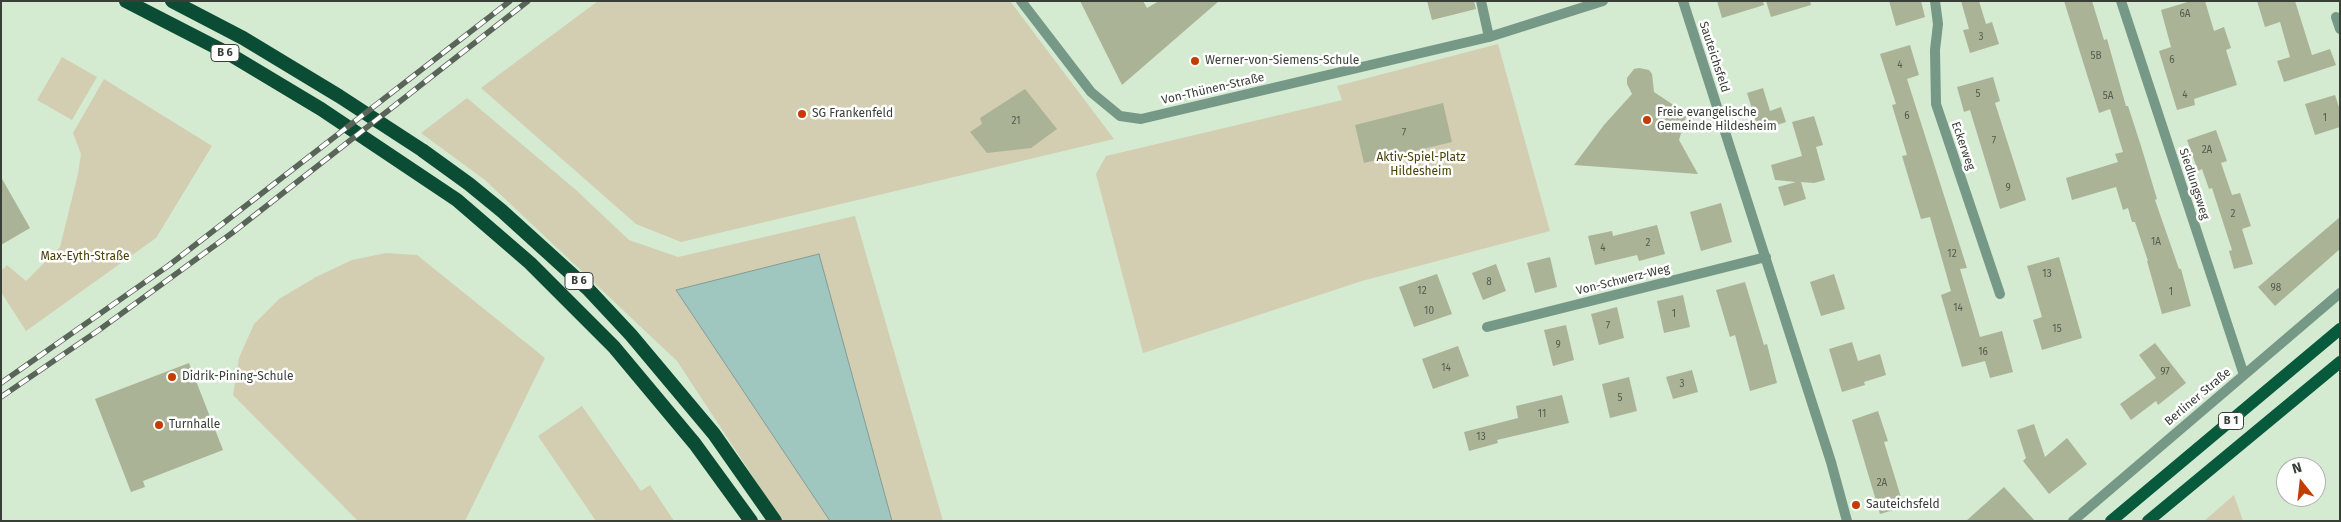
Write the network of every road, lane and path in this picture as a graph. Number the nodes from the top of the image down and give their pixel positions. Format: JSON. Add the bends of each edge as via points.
{"nodes":[{"id":1,"x":126,"y":1,"type":"edge"},
{"id":2,"x":172,"y":1,"type":"edge"},
{"id":3,"x":1021,"y":1,"type":"edge"},
{"id":4,"x":1481,"y":1,"type":"edge"},
{"id":5,"x":1604,"y":1,"type":"edge"},
{"id":6,"x":1683,"y":1,"type":"edge"},
{"id":7,"x":1934,"y":1,"type":"edge"},
{"id":8,"x":2121,"y":1,"type":"edge"},
{"id":9,"x":2336,"y":17,"type":"dead end"},
{"id":10,"x":2340,"y":29,"type":"edge"},
{"id":11,"x":1489,"y":37,"type":"junction"},
{"id":12,"x":1766,"y":257,"type":"junction"},
{"id":13,"x":2340,"y":293,"type":"edge"},
{"id":14,"x":2000,"y":294,"type":"dead end"},
{"id":15,"x":1487,"y":327,"type":"dead end"},
{"id":16,"x":2340,"y":329,"type":"edge"},
{"id":17,"x":2340,"y":362,"type":"edge"},
{"id":18,"x":2244,"y":375,"type":"junction"},
{"id":19,"x":751,"y":521,"type":"edge"},
{"id":20,"x":775,"y":521,"type":"edge"},
{"id":21,"x":1847,"y":521,"type":"edge"},
{"id":22,"x":2073,"y":521,"type":"edge"},
{"id":23,"x":2111,"y":521,"type":"edge"},
{"id":24,"x":2148,"y":521,"type":"edge"}],
"edges":[{"from":1,"to":19,"type":"highway","number":"B 6","via":[[230,55],[322,109],[457,200],[573,304],[654,392]]},
{"from":2,"to":20,"type":"highway","number":"B 6","via":[[243,38],[339,96],[422,150],[488,200],[588,289],[675,385]]},
{"from":3,"to":11,"type":"street","name":"Von-Thünen-Straße","via":[[1091,92],[1120,116],[1141,119]]},
{"from":4,"to":11,"type":"street"},
{"from":5,"to":11,"type":"street","name":"Von-Thünen-Straße"},
{"from":6,"to":12,"type":"street","name":"Sauteichsfeld"},
{"from":7,"to":14,"type":"street","name":"Eckerweg","via":[[1938,24],[1936,104]]},
{"from":8,"to":18,"type":"street","name":"Siedlungsweg"},
{"from":9,"to":10,"type":"street"},
{"from":12,"to":15,"type":"street","name":"Von-Schwerz-Weg"},
{"from":12,"to":21,"type":"street","name":"Sauteichsfeld"},
{"from":13,"to":18,"type":"street","name":"Berliner Straße"},
{"from":16,"to":23,"type":"main road","number":"B 1"},
{"from":17,"to":24,"type":"main road","number":"B 1"},
{"from":18,"to":22,"type":"street","name":"Berliner Straße"}]}
